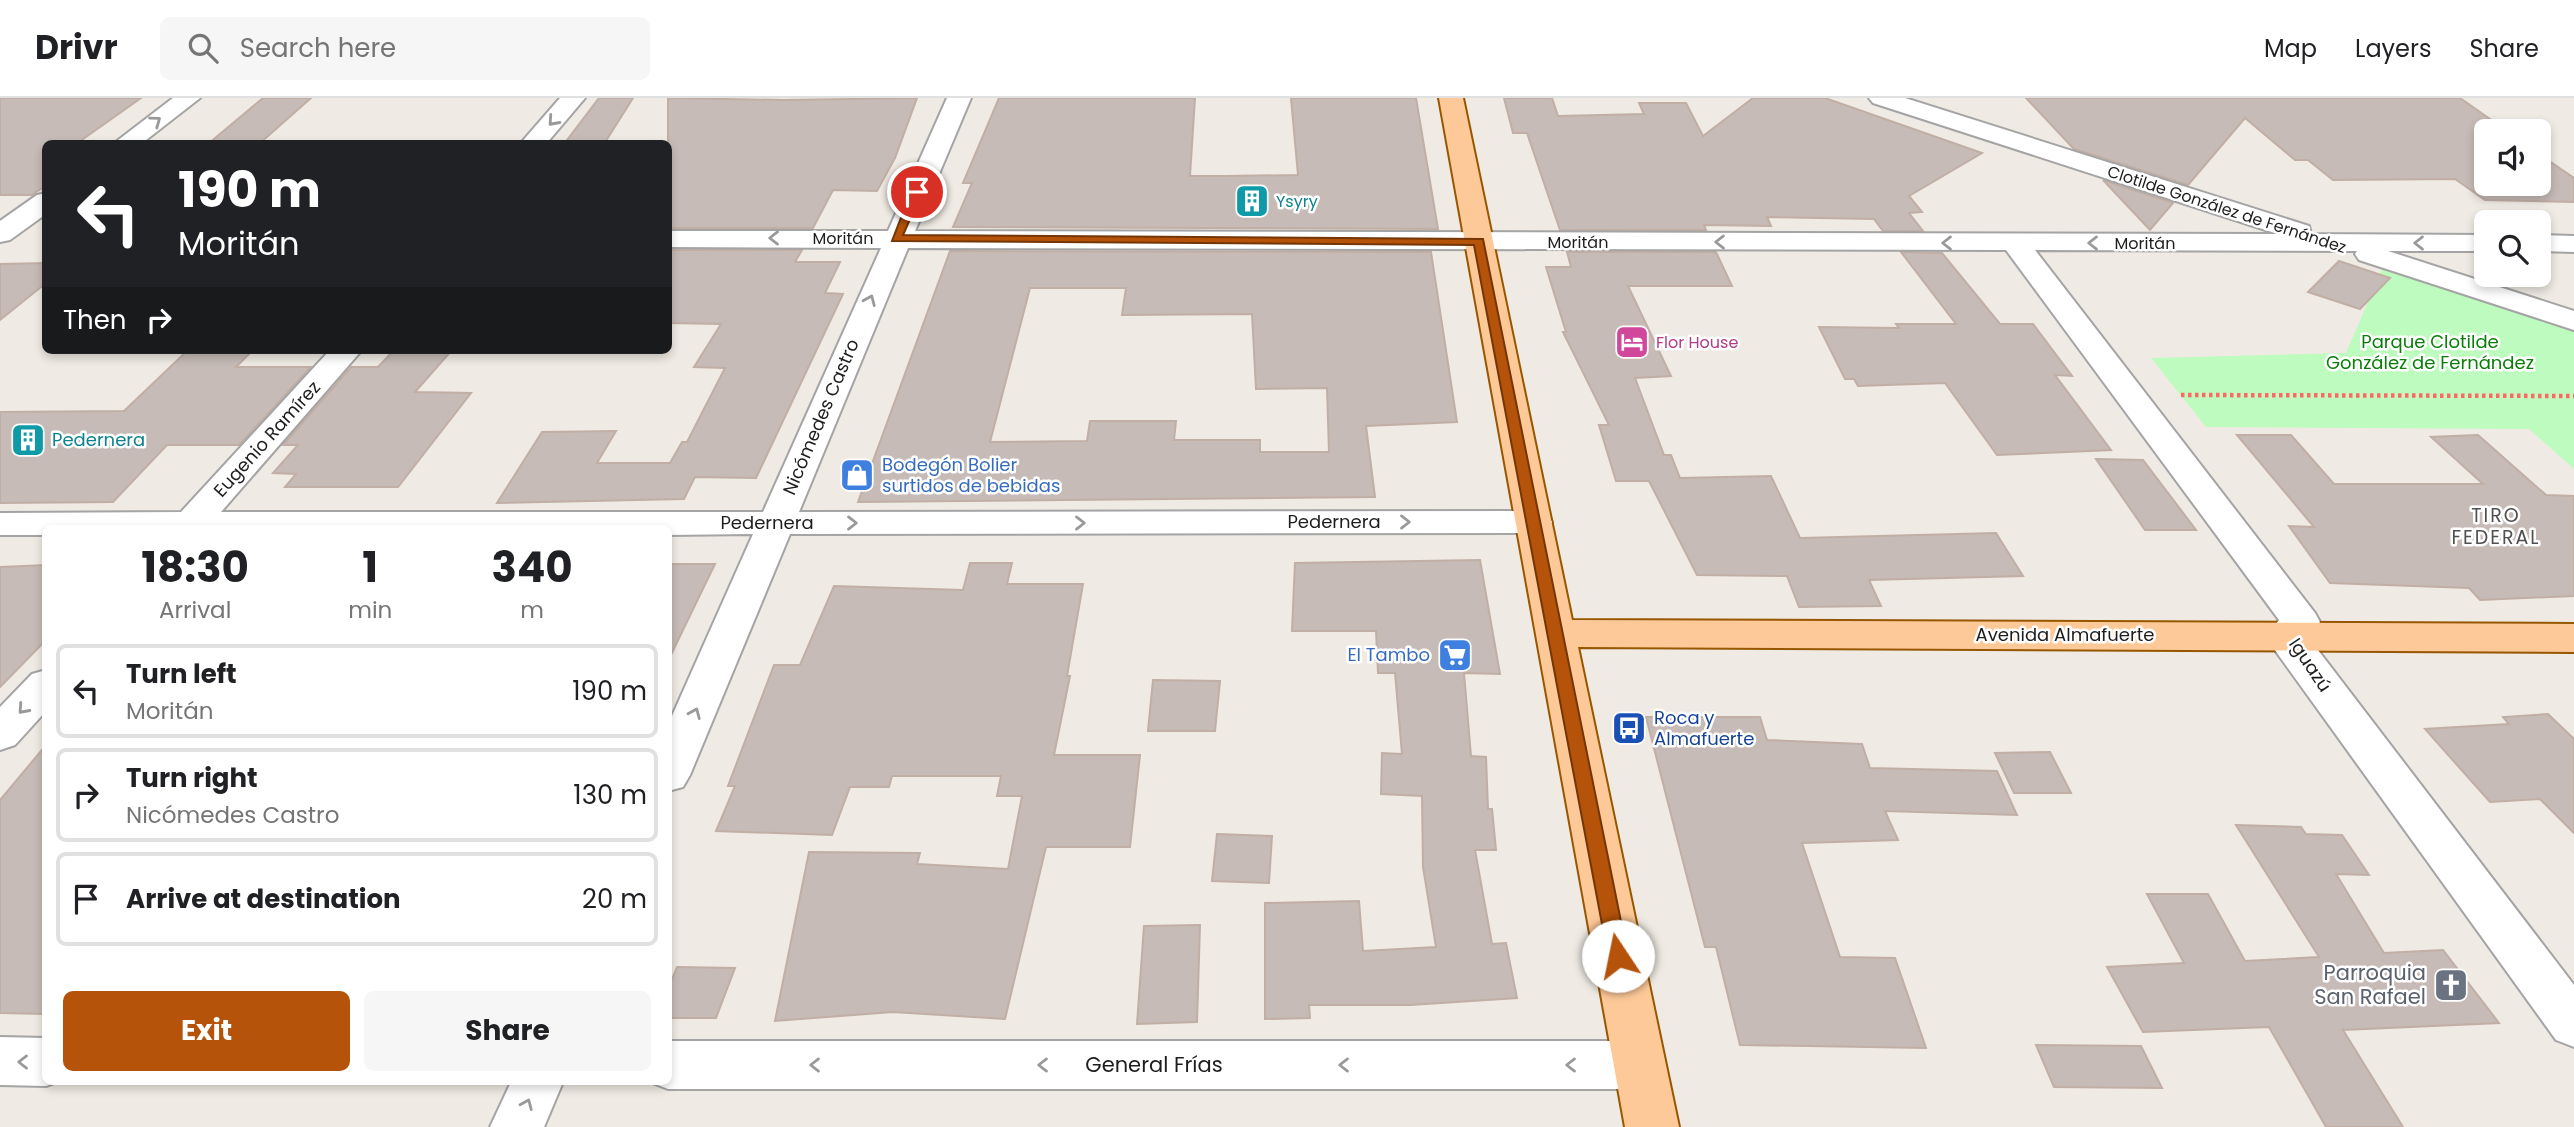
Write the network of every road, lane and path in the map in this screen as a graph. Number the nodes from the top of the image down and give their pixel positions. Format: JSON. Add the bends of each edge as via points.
{"nodes":[{"id":1,"x":188,"y":98,"type":"edge"},
{"id":2,"x":573,"y":98,"type":"edge"},
{"id":3,"x":959,"y":98,"type":"edge"},
{"id":4,"x":1451,"y":98,"type":"edge"},
{"id":5,"x":1881,"y":98,"type":"edge"},
{"id":6,"x":130,"y":140,"type":"edge"},
{"id":7,"x":536,"y":140,"type":"edge"},
{"id":8,"x":42,"y":204,"type":"edge"},
{"id":9,"x":0,"y":234,"type":"edge"},
{"id":10,"x":42,"y":236,"type":"edge"},
{"id":11,"x":896,"y":238,"type":"junction"},
{"id":12,"x":672,"y":239,"type":"edge"},
{"id":13,"x":1479,"y":241,"type":"junction"},
{"id":14,"x":2015,"y":243,"type":"junction"},
{"id":15,"x":2335,"y":243,"type":"junction"},
{"id":16,"x":2474,"y":243,"type":"edge"},
{"id":17,"x":2551,"y":243,"type":"edge"},
{"id":18,"x":2574,"y":244,"type":"edge"},
{"id":19,"x":2574,"y":321,"type":"edge"},
{"id":20,"x":343,"y":354,"type":"edge"},
{"id":21,"x":2181,"y":395,"type":"dead end"},
{"id":22,"x":2574,"y":396,"type":"edge"},
{"id":23,"x":1534,"y":522,"type":"junction"},
{"id":24,"x":777,"y":523,"type":"junction"},
{"id":25,"x":0,"y":524,"type":"edge"},
{"id":26,"x":94,"y":525,"type":"edge"},
{"id":27,"x":190,"y":525,"type":"edge"},
{"id":28,"x":385,"y":525,"type":"edge"},
{"id":29,"x":1555,"y":633,"type":"junction"},
{"id":30,"x":2286,"y":636,"type":"junction"},
{"id":31,"x":2574,"y":638,"type":"edge"},
{"id":32,"x":42,"y":688,"type":"edge"},
{"id":33,"x":0,"y":734,"type":"edge"},
{"id":34,"x":672,"y":766,"type":"edge"},
{"id":35,"x":2574,"y":1024,"type":"edge"},
{"id":36,"x":0,"y":1062,"type":"edge"},
{"id":37,"x":42,"y":1062,"type":"edge"},
{"id":38,"x":672,"y":1065,"type":"edge"},
{"id":39,"x":1639,"y":1065,"type":"junction"},
{"id":40,"x":536,"y":1085,"type":"edge"},
{"id":41,"x":517,"y":1127,"type":"edge"},
{"id":42,"x":1652,"y":1127,"type":"edge"}],
"edges":[{"from":6,"to":1,"type":"street","one_way":true},
{"from":2,"to":7,"type":"street","one_way":true},
{"from":3,"to":11,"type":"street","name":"Nicómedes Castro"},
{"from":4,"to":13,"type":"main road"},
{"from":5,"to":15,"type":"street","name":"Clotilde González de Fernández"},
{"from":8,"to":9,"type":"street"},
{"from":9,"to":10,"type":"street"},
{"from":11,"to":12,"type":"street","name":"Moritán","one_way":true},
{"from":11,"to":13,"type":"street","name":"Moritán"},
{"from":24,"to":11,"type":"street","name":"Nicómedes Castro","one_way":true},
{"from":14,"to":13,"type":"street","name":"Moritán","one_way":true},
{"from":13,"to":23,"type":"main road"},
{"from":15,"to":14,"type":"street","name":"Moritán","one_way":true},
{"from":14,"to":30,"type":"street","name":"Iguazú","via":[[2301,622]]},
{"from":16,"to":15,"type":"street","name":"Moritán","one_way":true},
{"from":15,"to":19,"type":"street","name":"Clotilde González de Fernández"},
{"from":17,"to":18,"type":"street"},
{"from":20,"to":27,"type":"street","name":"Eugenio Ramírez"},
{"from":21,"to":22,"type":"path"},
{"from":24,"to":23,"type":"street","name":"Pedernera","one_way":true},
{"from":23,"to":29,"type":"main road"},
{"from":24,"to":28,"type":"street","name":"Pedernera"},
{"from":34,"to":24,"type":"street","name":"Nicómedes Castro","one_way":true},
{"from":25,"to":26,"type":"street","name":"Pedernera"},
{"from":29,"to":30,"type":"main road","name":"Avenida Almafuerte"},
{"from":29,"to":39,"type":"main road"},
{"from":30,"to":31,"type":"main road","name":"Avenida Almafuerte"},
{"from":30,"to":35,"type":"street","name":"Iguazú"},
{"from":32,"to":33,"type":"street","one_way":true},
{"from":37,"to":36,"type":"street","one_way":true},
{"from":39,"to":38,"type":"street","name":"General Frías","one_way":true},
{"from":39,"to":42,"type":"main road"},
{"from":41,"to":40,"type":"street","one_way":true}]}
